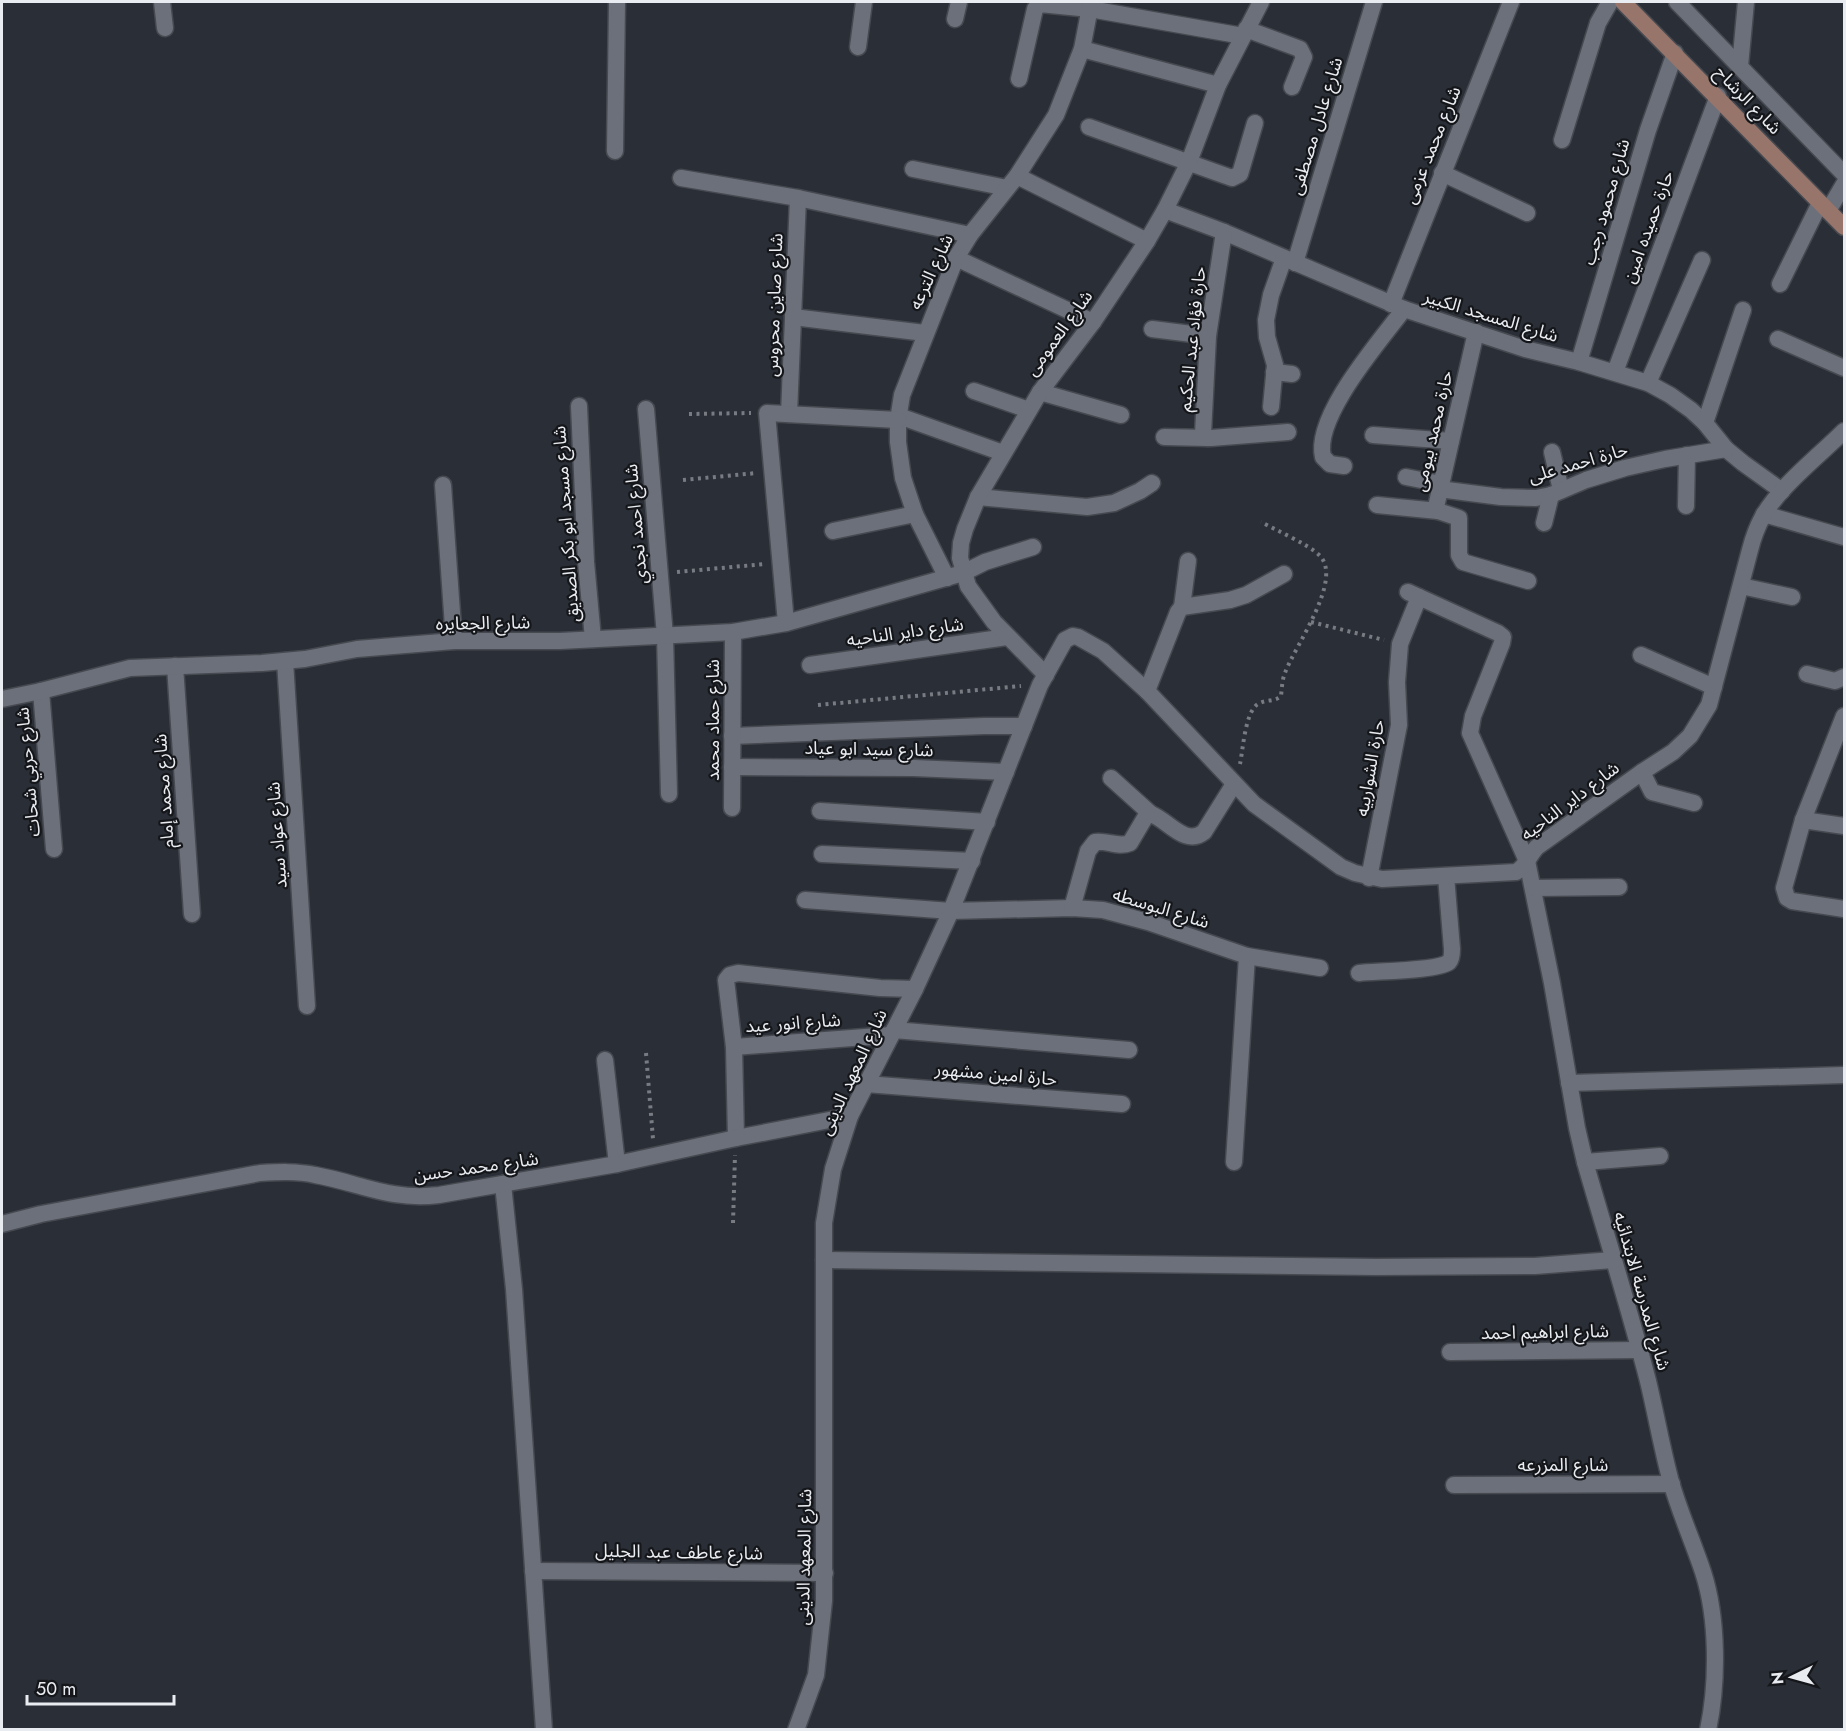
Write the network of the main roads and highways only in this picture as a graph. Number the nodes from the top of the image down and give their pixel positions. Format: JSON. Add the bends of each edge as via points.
{"nodes":[{"id":1,"x":1623,"y":2,"type":"edge"},
{"id":2,"x":1845,"y":227,"type":"edge"}],
"edges":[{"from":1,"to":2,"type":"main road","name":"شارع الرشاح"}]}
